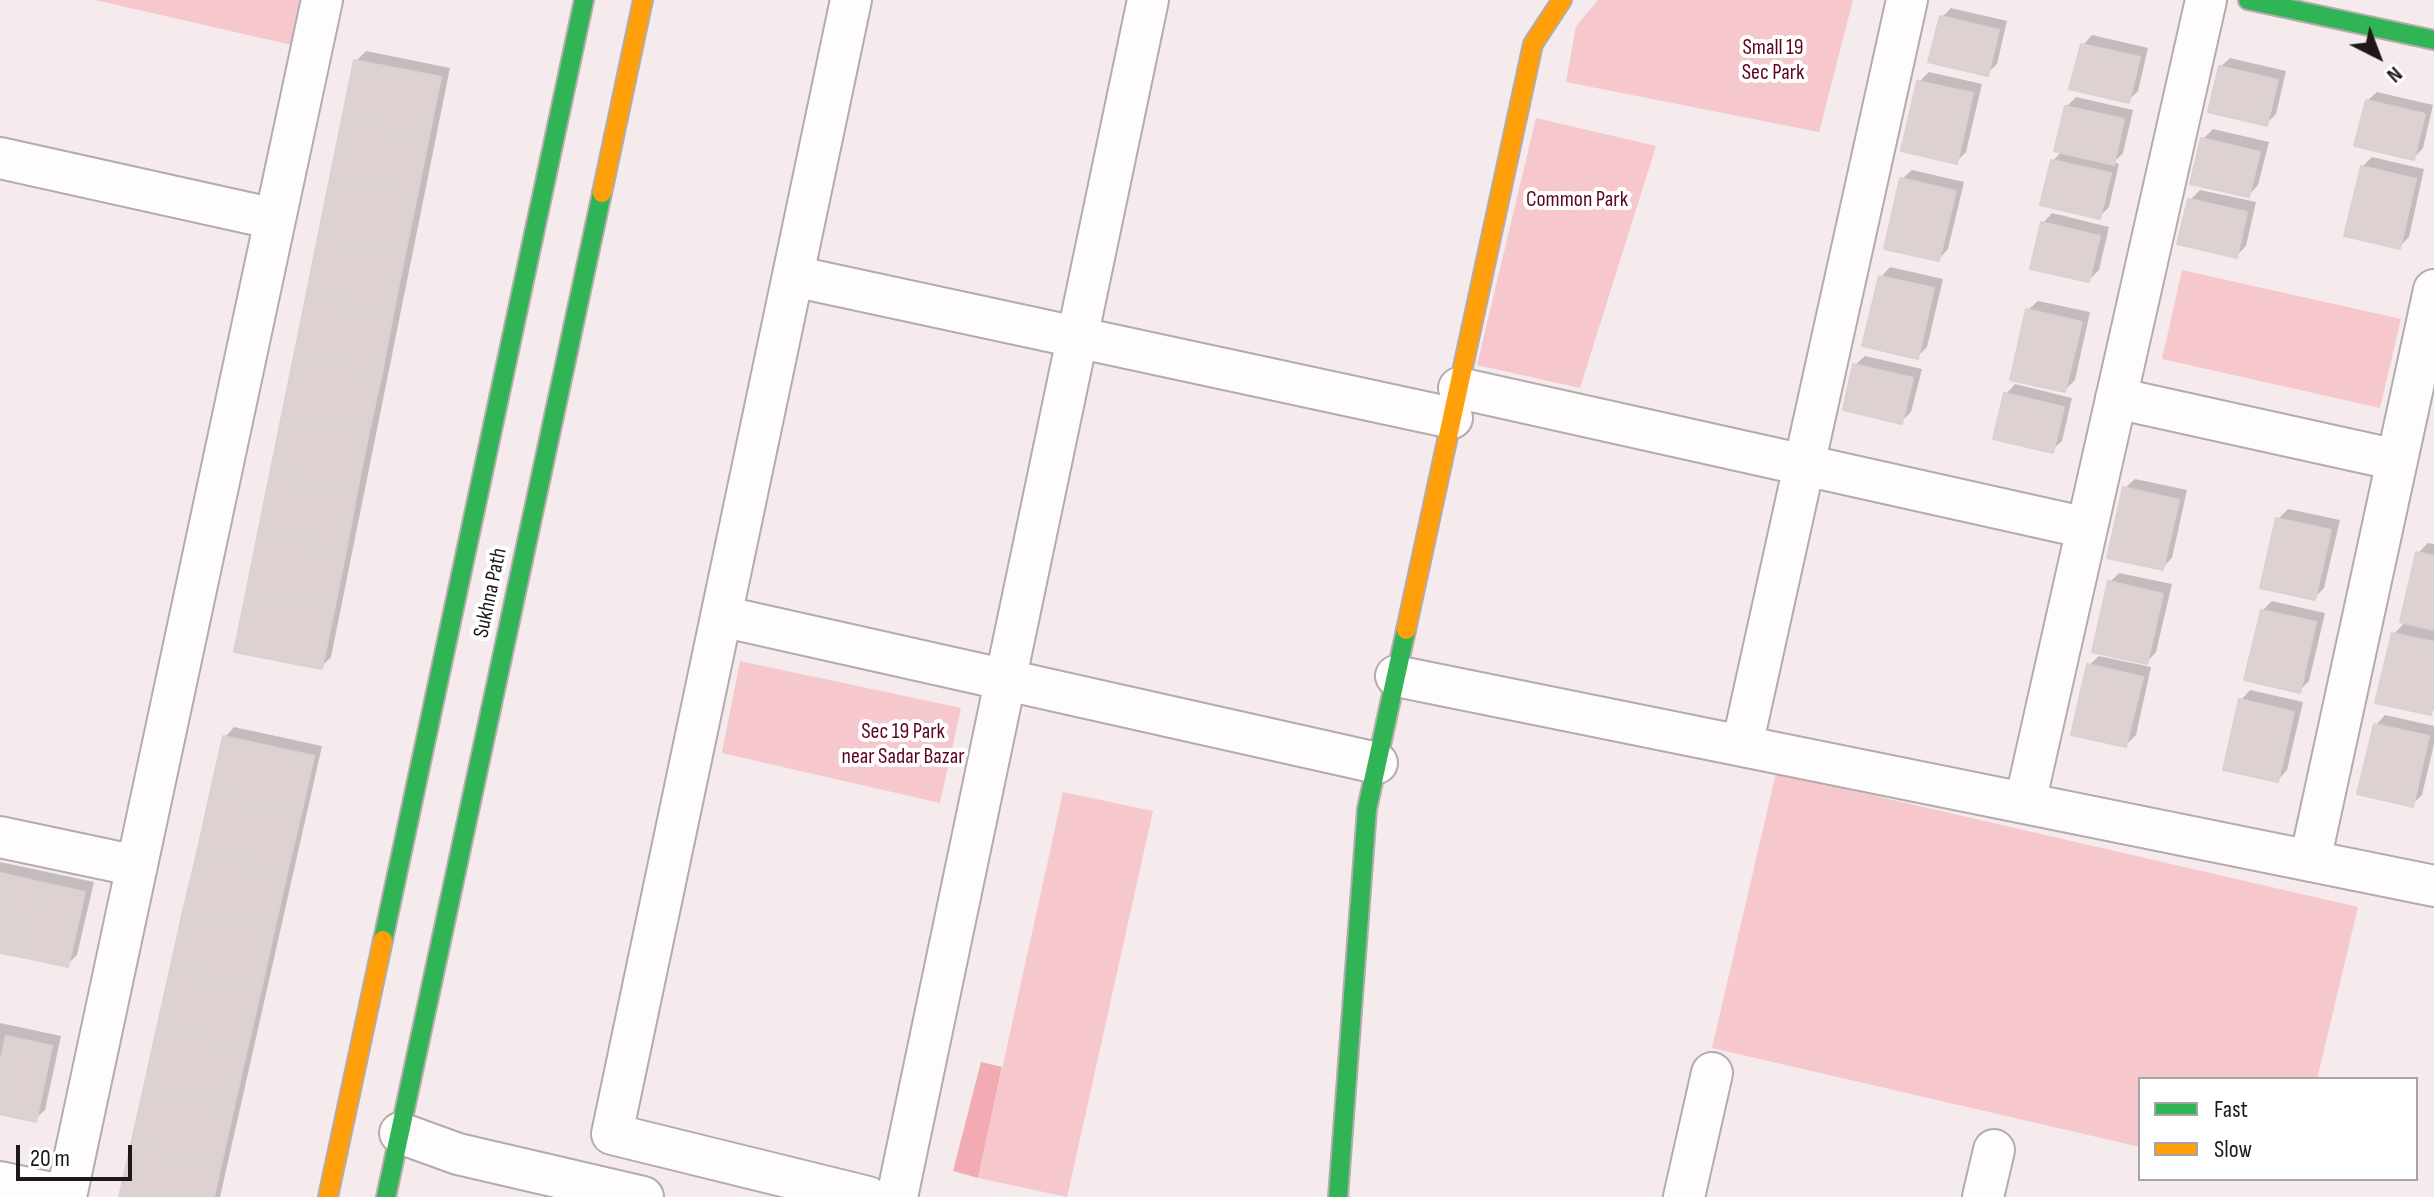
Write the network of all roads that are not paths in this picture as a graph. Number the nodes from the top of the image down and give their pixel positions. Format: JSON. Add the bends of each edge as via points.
{"nodes":[{"id":1,"x":322,"y":0,"type":"edge"},
{"id":2,"x":584,"y":0,"type":"edge"},
{"id":3,"x":643,"y":0,"type":"edge"},
{"id":4,"x":851,"y":0,"type":"edge"},
{"id":5,"x":1148,"y":0,"type":"edge"},
{"id":6,"x":1562,"y":0,"type":"edge"},
{"id":7,"x":1907,"y":0,"type":"edge"},
{"id":8,"x":2206,"y":0,"type":"edge"},
{"id":9,"x":2248,"y":0,"type":"edge"},
{"id":10,"x":2434,"y":40,"type":"edge"},
{"id":11,"x":0,"y":158,"type":"edge"},
{"id":12,"x":275,"y":219,"type":"junction"},
{"id":13,"x":793,"y":276,"type":"junction"},
{"id":14,"x":2434,"y":290,"type":"edge"},
{"id":15,"x":1077,"y":337,"type":"junction"},
{"id":16,"x":2116,"y":398,"type":"junction"},
{"id":17,"x":1455,"y":403,"type":"junction"},
{"id":18,"x":2397,"y":460,"type":"junction"},
{"id":19,"x":1804,"y":465,"type":"junction"},
{"id":20,"x":2087,"y":528,"type":"junction"},
{"id":21,"x":721,"y":616,"type":"junction"},
{"id":22,"x":1396,"y":676,"type":"junction"},
{"id":23,"x":1005,"y":679,"type":"junction"},
{"id":24,"x":1742,"y":746,"type":"junction"},
{"id":25,"x":1377,"y":763,"type":"junction"},
{"id":26,"x":2025,"y":803,"type":"junction"},
{"id":27,"x":0,"y":837,"type":"edge"},
{"id":28,"x":2310,"y":861,"type":"junction"},
{"id":29,"x":137,"y":866,"type":"junction"},
{"id":30,"x":2434,"y":886,"type":"edge"},
{"id":31,"x":1712,"y":1073,"type":"dead end"},
{"id":32,"x":400,"y":1133,"type":"junction"},
{"id":33,"x":1994,"y":1150,"type":"dead end"},
{"id":34,"x":0,"y":1182,"type":"edge"},
{"id":35,"x":66,"y":1197,"type":"edge"},
{"id":36,"x":328,"y":1197,"type":"edge"},
{"id":37,"x":386,"y":1197,"type":"edge"},
{"id":38,"x":643,"y":1197,"type":"edge"},
{"id":39,"x":868,"y":1197,"type":"edge"},
{"id":40,"x":897,"y":1197,"type":"edge"},
{"id":41,"x":1338,"y":1197,"type":"edge"},
{"id":42,"x":1684,"y":1197,"type":"edge"},
{"id":43,"x":1983,"y":1197,"type":"edge"}],
"edges":[{"from":1,"to":12,"type":"street"},
{"from":2,"to":36,"type":"main road","name":"Sukhna Path"},
{"from":3,"to":32,"type":"main road","name":"Sukhna Path"},
{"from":4,"to":13,"type":"street"},
{"from":5,"to":15,"type":"street"},
{"from":6,"to":17,"type":"main road","via":[[1533,44]]},
{"from":7,"to":19,"type":"street"},
{"from":8,"to":16,"type":"street"},
{"from":9,"to":10,"type":"main road"},
{"from":11,"to":12,"type":"street"},
{"from":12,"to":29,"type":"street"},
{"from":13,"to":15,"type":"street"},
{"from":13,"to":21,"type":"street"},
{"from":14,"to":18,"type":"street"},
{"from":15,"to":17,"type":"street"},
{"from":15,"to":23,"type":"street"},
{"from":16,"to":18,"type":"street"},
{"from":16,"to":20,"type":"street"},
{"from":17,"to":19,"type":"street"},
{"from":17,"to":22,"type":"main road"},
{"from":18,"to":28,"type":"street"},
{"from":19,"to":20,"type":"street"},
{"from":19,"to":24,"type":"street"},
{"from":20,"to":26,"type":"street"},
{"from":21,"to":23,"type":"street"},
{"from":21,"to":39,"type":"street","via":[[612,1134]]},
{"from":22,"to":24,"type":"street"},
{"from":22,"to":25,"type":"main road"},
{"from":23,"to":25,"type":"street"},
{"from":23,"to":40,"type":"street"},
{"from":24,"to":26,"type":"street"},
{"from":25,"to":41,"type":"main road","via":[[1367,809]]},
{"from":26,"to":28,"type":"street"},
{"from":27,"to":29,"type":"street"},
{"from":28,"to":30,"type":"street"},
{"from":29,"to":35,"type":"street"},
{"from":31,"to":42,"type":"street"},
{"from":32,"to":37,"type":"main road","name":"Sukhna Path"},
{"from":32,"to":38,"type":"street","via":[[458,1154]]},
{"from":33,"to":43,"type":"street"},
{"from":34,"to":35,"type":"street"}]}
